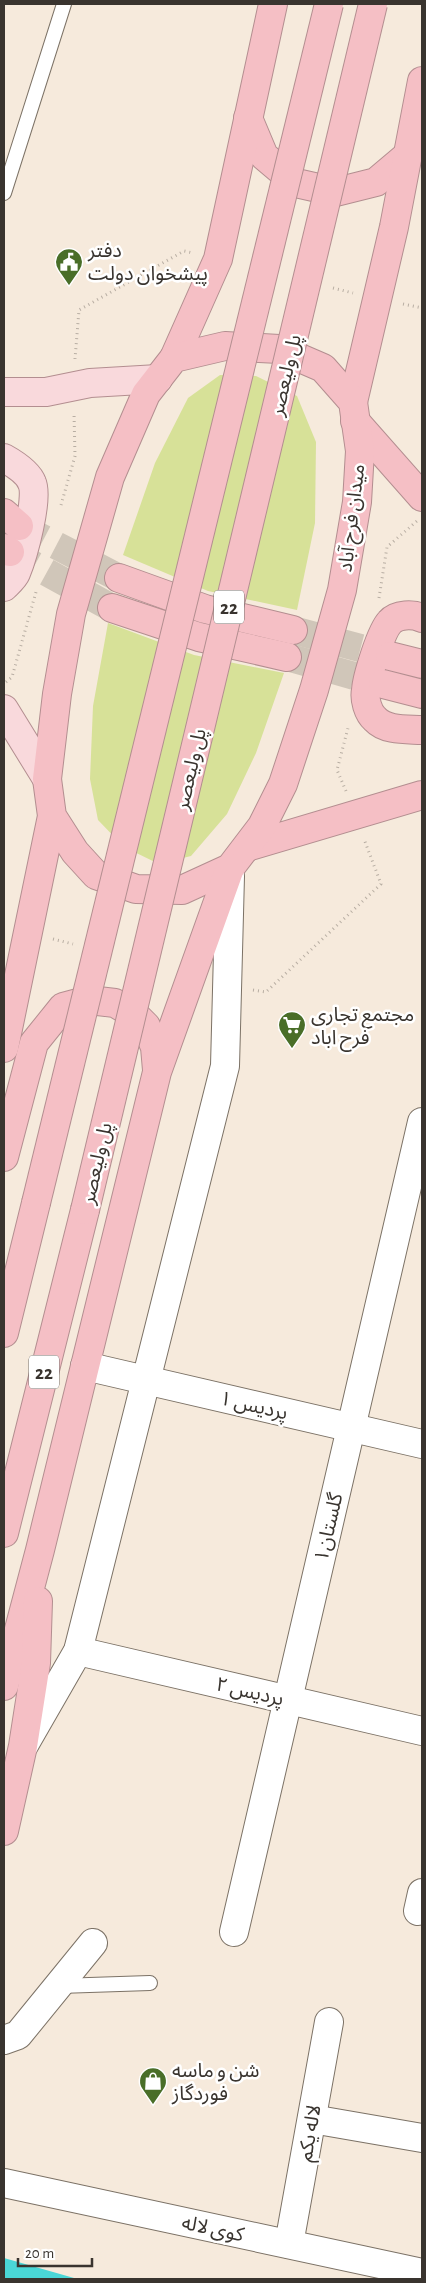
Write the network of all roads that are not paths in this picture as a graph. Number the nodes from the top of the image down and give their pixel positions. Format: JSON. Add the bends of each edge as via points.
{"nodes":[{"id":1,"x":64,"y":4,"type":"edge"},
{"id":2,"x":273,"y":4,"type":"edge"},
{"id":3,"x":329,"y":4,"type":"edge"},
{"id":4,"x":373,"y":4,"type":"edge"},
{"id":5,"x":422,"y":81,"type":"edge"},
{"id":6,"x":248,"y":118,"type":"junction"},
{"id":7,"x":408,"y":155,"type":"junction"},
{"id":8,"x":4,"y":193,"type":"edge"},
{"id":9,"x":166,"y":368,"type":"junction"},
{"id":10,"x":4,"y":392,"type":"edge"},
{"id":11,"x":354,"y":411,"type":"junction"},
{"id":12,"x":4,"y":458,"type":"edge"},
{"id":13,"x":422,"y":497,"type":"edge"},
{"id":14,"x":119,"y":578,"type":"tunnel mouth"},
{"id":15,"x":4,"y":587,"type":"edge"},
{"id":16,"x":112,"y":608,"type":"tunnel mouth"},
{"id":17,"x":422,"y":618,"type":"edge"},
{"id":18,"x":293,"y":630,"type":"tunnel mouth"},
{"id":19,"x":390,"y":656,"type":"tunnel mouth"},
{"id":20,"x":287,"y":657,"type":"tunnel mouth"},
{"id":21,"x":422,"y":664,"type":"edge"},
{"id":22,"x":383,"y":684,"type":"tunnel mouth"},
{"id":23,"x":422,"y":694,"type":"edge"},
{"id":24,"x":4,"y":709,"type":"edge"},
{"id":25,"x":422,"y":730,"type":"edge"},
{"id":26,"x":47,"y":779,"type":"junction"},
{"id":27,"x":422,"y":794,"type":"edge"},
{"id":28,"x":52,"y":816,"type":"junction"},
{"id":29,"x":247,"y":847,"type":"junction"},
{"id":30,"x":230,"y":868,"type":"junction"},
{"id":31,"x":12,"y":974,"type":"edge"},
{"id":32,"x":4,"y":1048,"type":"edge"},
{"id":33,"x":157,"y":1072,"type":"junction"},
{"id":34,"x":422,"y":1122,"type":"edge"},
{"id":35,"x":4,"y":1157,"type":"edge"},
{"id":36,"x":4,"y":1333,"type":"edge"},
{"id":37,"x":85,"y":1366,"type":"junction"},
{"id":38,"x":146,"y":1380,"type":"junction"},
{"id":39,"x":351,"y":1428,"type":"junction"},
{"id":40,"x":422,"y":1444,"type":"edge"},
{"id":41,"x":4,"y":1533,"type":"edge"},
{"id":42,"x":40,"y":1550,"type":"junction"},
{"id":43,"x":78,"y":1651,"type":"junction"},
{"id":44,"x":4,"y":1686,"type":"edge"},
{"id":45,"x":288,"y":1700,"type":"junction"},
{"id":46,"x":422,"y":1731,"type":"edge"},
{"id":47,"x":23,"y":1746,"type":"junction"},
{"id":48,"x":4,"y":1831,"type":"edge"},
{"id":49,"x":234,"y":1932,"type":"dead end"},
{"id":50,"x":93,"y":1943,"type":"dead end"},
{"id":51,"x":150,"y":1983,"type":"dead end"},
{"id":52,"x":58,"y":1986,"type":"junction"},
{"id":53,"x":329,"y":2022,"type":"dead end"},
{"id":54,"x":4,"y":2040,"type":"edge"},
{"id":55,"x":312,"y":2119,"type":"junction"},
{"id":56,"x":422,"y":2138,"type":"edge"},
{"id":57,"x":4,"y":2183,"type":"edge"},
{"id":58,"x":289,"y":2244,"type":"junction"},
{"id":59,"x":343,"y":2256,"type":"junction"},
{"id":60,"x":422,"y":2273,"type":"edge"},
{"id":61,"x":362,"y":2279,"type":"edge"}],
"edges":[{"from":1,"to":8,"type":"lane"},
{"from":2,"to":6,"type":"highway","name":"میدان فرح آباد"},
{"from":3,"to":36,"type":"highway","number":"22","bridge":true},
{"from":4,"to":41,"type":"highway","name":"پل ولیعصر","number":"22","bridge":true,"via":[[85,1210]]},
{"from":5,"to":7,"type":"highway"},
{"from":6,"to":7,"type":"highway","via":[[264,156],[296,183],[336,192],[376,182]]},
{"from":6,"to":9,"type":"highway","name":"میدان فرح آباد","via":[[218,259]]},
{"from":7,"to":11,"type":"highway"},
{"from":9,"to":10,"type":"main road","via":[[46,392]]},
{"from":9,"to":11,"type":"highway","via":[[225,346],[279,349],[323,368]]},
{"from":9,"to":26,"type":"highway","name":"میدان فرح آباد","via":[[146,394],[110,478],[71,614],[56,694]]},
{"from":11,"to":13,"type":"highway"},
{"from":11,"to":29,"type":"highway","name":"میدان فرح آباد","via":[[360,450],[357,502],[342,590],[283,784],[262,826]]},
{"from":12,"to":15,"type":"main road","via":[[32,481],[35,492],[16,574]]},
{"from":14,"to":18,"type":"highway","via":[[205,609]]},
{"from":16,"to":20,"type":"highway","via":[[199,637]]},
{"from":17,"to":25,"type":"highway","via":[[402,616],[390,621],[382,635],[365,692],[374,719],[390,728]]},
{"from":19,"to":21,"type":"highway"},
{"from":22,"to":23,"type":"highway"},
{"from":24,"to":26,"type":"main road"},
{"from":26,"to":28,"type":"highway","name":"میدان فرح آباد"},
{"from":27,"to":29,"type":"highway"},
{"from":28,"to":30,"type":"highway","name":"میدان فرح آباد","via":[[75,852],[96,875],[136,889],[182,890]]},
{"from":28,"to":31,"type":"highway"},
{"from":29,"to":30,"type":"highway","name":"میدان فرح آباد"},
{"from":30,"to":33,"type":"highway"},
{"from":30,"to":38,"type":"street","via":[[225,1066]]},
{"from":31,"to":32,"type":"highway"},
{"from":33,"to":35,"type":"highway","via":[[155,1047],[146,1026],[135,1015],[115,1003],[90,1000],[63,1008],[34,1043]]},
{"from":33,"to":37,"type":"highway"},
{"from":34,"to":39,"type":"street","name":"گلستان۱"},
{"from":37,"to":38,"type":"street","name":"پردیس ۱"},
{"from":37,"to":42,"type":"highway"},
{"from":38,"to":39,"type":"street","name":"پردیس ۱"},
{"from":38,"to":43,"type":"street"},
{"from":39,"to":40,"type":"street","name":"پردیس ۱"},
{"from":39,"to":45,"type":"street","name":"گلستان۱"},
{"from":42,"to":44,"type":"highway"},
{"from":42,"to":47,"type":"highway","via":[[36,1663]]},
{"from":43,"to":45,"type":"street","name":"پردیس ۲"},
{"from":43,"to":47,"type":"street"},
{"from":45,"to":46,"type":"street","name":"پردیس ۲"},
{"from":45,"to":49,"type":"street","name":"گلستان۱"},
{"from":47,"to":48,"type":"highway"},
{"from":50,"to":52,"type":"street"},
{"from":51,"to":52,"type":"lane"},
{"from":52,"to":54,"type":"street","via":[[18,2035]]},
{"from":53,"to":55,"type":"street","name":"لاله یکم"},
{"from":55,"to":56,"type":"street"},
{"from":55,"to":58,"type":"street","name":"لاله یکم"},
{"from":57,"to":58,"type":"street","name":"کوی لاله"},
{"from":58,"to":59,"type":"street","name":"کوی لاله"},
{"from":59,"to":60,"type":"street","name":"کوی لاله"},
{"from":59,"to":61,"type":"street"}]}
